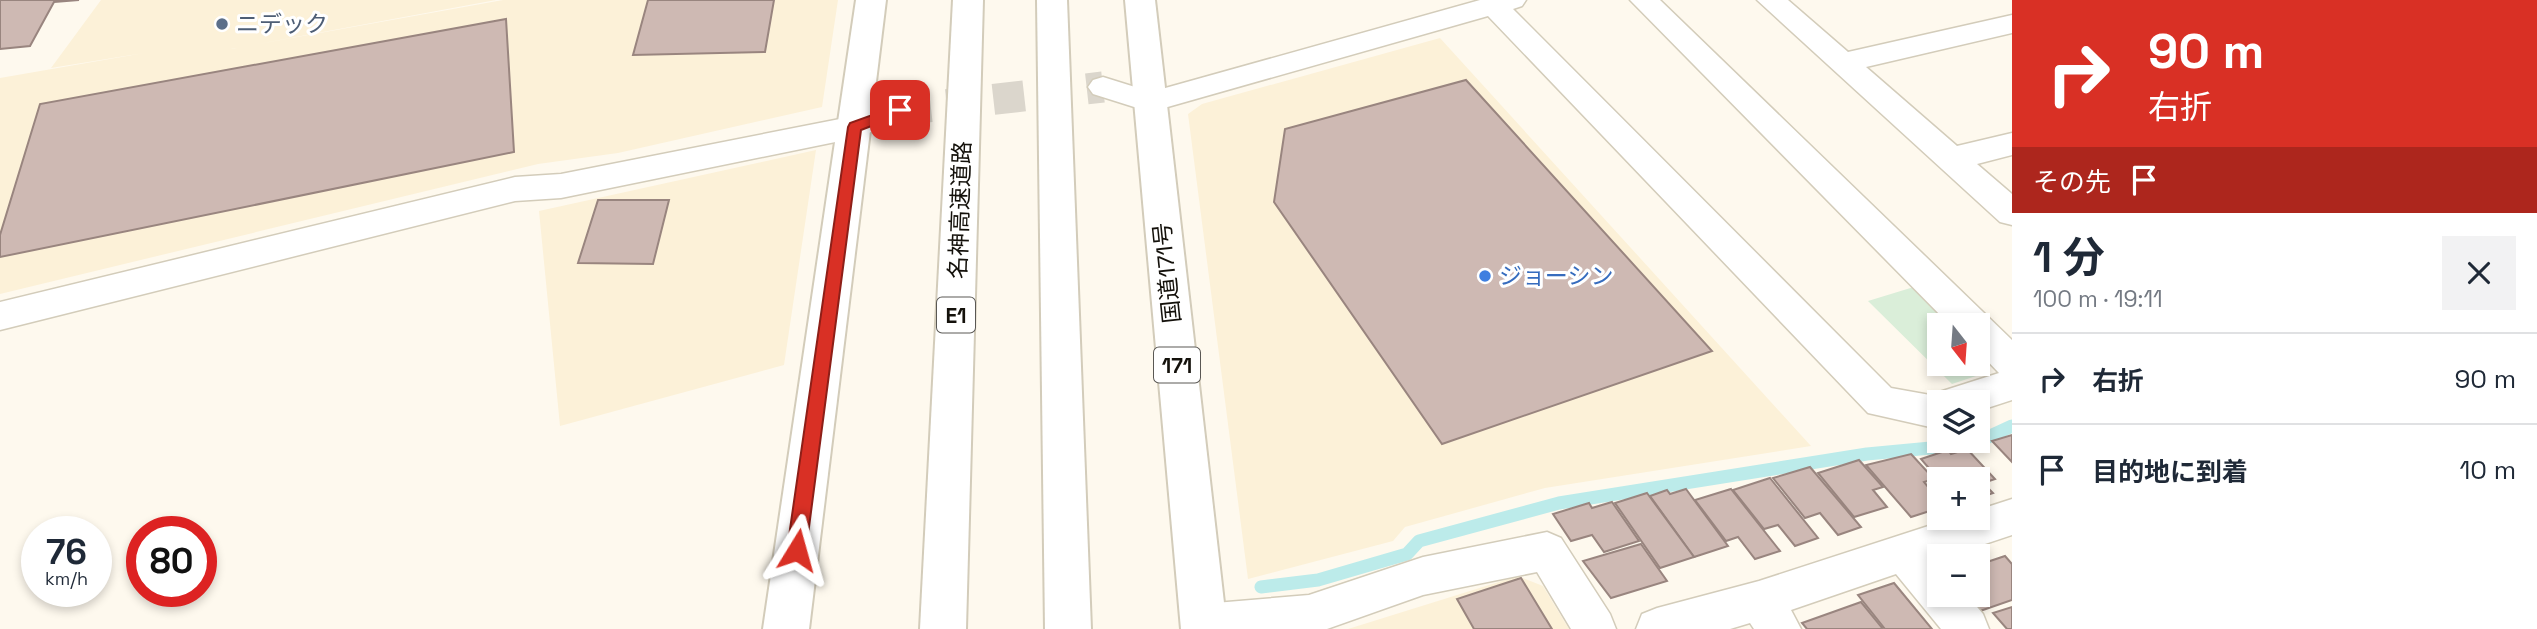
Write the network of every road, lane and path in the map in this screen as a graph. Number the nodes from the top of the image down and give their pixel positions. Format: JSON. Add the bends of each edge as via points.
{"nodes":[{"id":1,"x":871,"y":0,"type":"edge"},
{"id":2,"x":968,"y":0,"type":"edge"},
{"id":3,"x":1052,"y":0,"type":"edge"},
{"id":4,"x":1140,"y":0,"type":"edge"},
{"id":5,"x":1644,"y":0,"type":"edge"},
{"id":6,"x":1771,"y":0,"type":"edge"},
{"id":7,"x":1480,"y":5,"type":"edge"},
{"id":8,"x":2012,"y":24,"type":"edge"},
{"id":9,"x":1843,"y":63,"type":"junction"},
{"id":10,"x":1103,"y":87,"type":"tunnel mouth"},
{"id":11,"x":1150,"y":102,"type":"junction"},
{"id":12,"x":900,"y":110,"type":"tunnel mouth"},
{"id":13,"x":855,"y":127,"type":"junction"},
{"id":14,"x":2012,"y":144,"type":"edge"},
{"id":15,"x":1951,"y":159,"type":"junction"},
{"id":16,"x":2012,"y":213,"type":"edge"},
{"id":17,"x":1962,"y":313,"type":"edge"},
{"id":18,"x":0,"y":316,"type":"edge"},
{"id":19,"x":1990,"y":341,"type":"edge"},
{"id":20,"x":2012,"y":363,"type":"edge"},
{"id":21,"x":2012,"y":385,"type":"edge"},
{"id":22,"x":1990,"y":392,"type":"edge"},
{"id":23,"x":1927,"y":410,"type":"edge"},
{"id":24,"x":2012,"y":517,"type":"edge"},
{"id":25,"x":1904,"y":553,"type":"junction"},
{"id":26,"x":1927,"y":581,"type":"edge"},
{"id":27,"x":1949,"y":607,"type":"edge"},
{"id":28,"x":1770,"y":615,"type":"edge"},
{"id":29,"x":1204,"y":626,"type":"edge"},
{"id":30,"x":786,"y":629,"type":"edge"},
{"id":31,"x":943,"y":629,"type":"edge"},
{"id":32,"x":1069,"y":629,"type":"edge"},
{"id":33,"x":1595,"y":629,"type":"edge"},
{"id":34,"x":1657,"y":629,"type":"edge"},
{"id":35,"x":1968,"y":629,"type":"edge"}],
"edges":[{"from":1,"to":13,"type":"highway"},
{"from":2,"to":31,"type":"highway","name":"名神高速道路","number":"E1"},
{"from":3,"to":32,"type":"highway"},
{"from":4,"to":11,"type":"highway","name":"国道171号","number":"171"},
{"from":5,"to":17,"type":"street"},
{"from":6,"to":9,"type":"street"},
{"from":7,"to":11,"type":"street"},
{"from":7,"to":23,"type":"street","via":[[1881,402]]},
{"from":8,"to":9,"type":"street"},
{"from":9,"to":15,"type":"street"},
{"from":10,"to":11,"type":"street"},
{"from":11,"to":29,"type":"highway","name":"国道171号","number":"171"},
{"from":12,"to":13,"type":"street"},
{"from":13,"to":18,"type":"street","via":[[561,186],[515,189]]},
{"from":13,"to":30,"type":"highway"},
{"from":14,"to":15,"type":"street"},
{"from":15,"to":16,"type":"street"},
{"from":19,"to":20,"type":"street"},
{"from":21,"to":22,"type":"street"},
{"from":24,"to":25,"type":"street"},
{"from":25,"to":26,"type":"street"},
{"from":25,"to":28,"type":"street"},
{"from":27,"to":35,"type":"street"},
{"from":28,"to":34,"type":"street"},
{"from":29,"to":33,"type":"street","via":[[1309,615],[1423,576],[1547,551]]}]}
